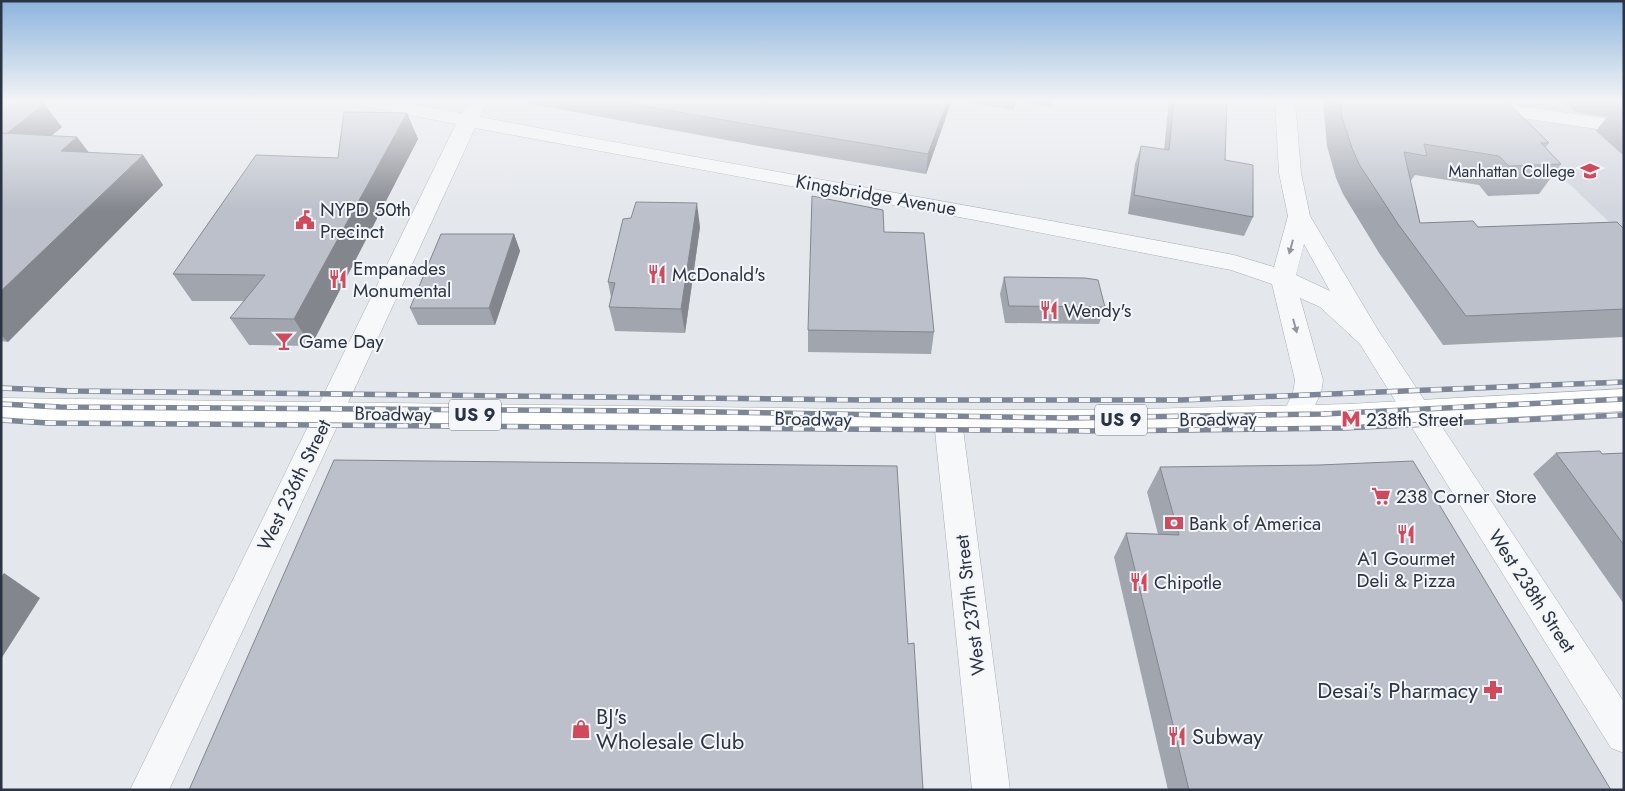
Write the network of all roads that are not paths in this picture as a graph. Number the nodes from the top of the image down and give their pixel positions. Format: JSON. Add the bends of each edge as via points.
{"nodes":[{"id":1,"x":460,"y":137,"type":"edge"},
{"id":2,"x":607,"y":137,"type":"edge"},
{"id":3,"x":1287,"y":137,"type":"edge"},
{"id":4,"x":1299,"y":216,"type":"junction"},
{"id":5,"x":1283,"y":279,"type":"junction"},
{"id":6,"x":1369,"y":337,"type":"junction"},
{"id":7,"x":1624,"y":400,"type":"edge"},
{"id":8,"x":1,"y":409,"type":"edge"},
{"id":9,"x":329,"y":413,"type":"junction"},
{"id":10,"x":1418,"y":413,"type":"junction"},
{"id":11,"x":1295,"y":418,"type":"junction"},
{"id":12,"x":948,"y":421,"type":"junction"},
{"id":13,"x":1624,"y":735,"type":"edge"},
{"id":14,"x":149,"y":790,"type":"edge"},
{"id":15,"x":991,"y":790,"type":"edge"}],
"edges":[{"from":1,"to":9,"type":"street","name":"West 236th Street"},
{"from":2,"to":5,"type":"street","name":"Kingsbridge Avenue","via":[[1234,263]]},
{"from":3,"to":4,"type":"street","name":"West 238th Street","via":[[1292,194]]},
{"from":4,"to":5,"type":"street","one_way":true},
{"from":4,"to":6,"type":"street","name":"West 238th Street"},
{"from":5,"to":6,"type":"street","name":"Kingsbridge Avenue","via":[[1329,301]]},
{"from":5,"to":11,"type":"street","one_way":true,"via":[[1309,380],[1307,393]]},
{"from":6,"to":10,"type":"street","name":"West 238th Street"},
{"from":7,"to":10,"type":"main road","name":"Broadway","number":"US 9"},
{"from":8,"to":9,"type":"main road","name":"Broadway","number":"US 9"},
{"from":9,"to":12,"type":"main road","name":"Broadway","number":"US 9"},
{"from":9,"to":14,"type":"street","name":"West 236th Street"},
{"from":10,"to":11,"type":"main road","name":"Broadway","number":"US 9"},
{"from":10,"to":13,"type":"street","name":"West 238th Street"},
{"from":11,"to":12,"type":"main road","name":"Broadway","number":"US 9"},
{"from":12,"to":15,"type":"street","name":"West 237th Street"}]}
